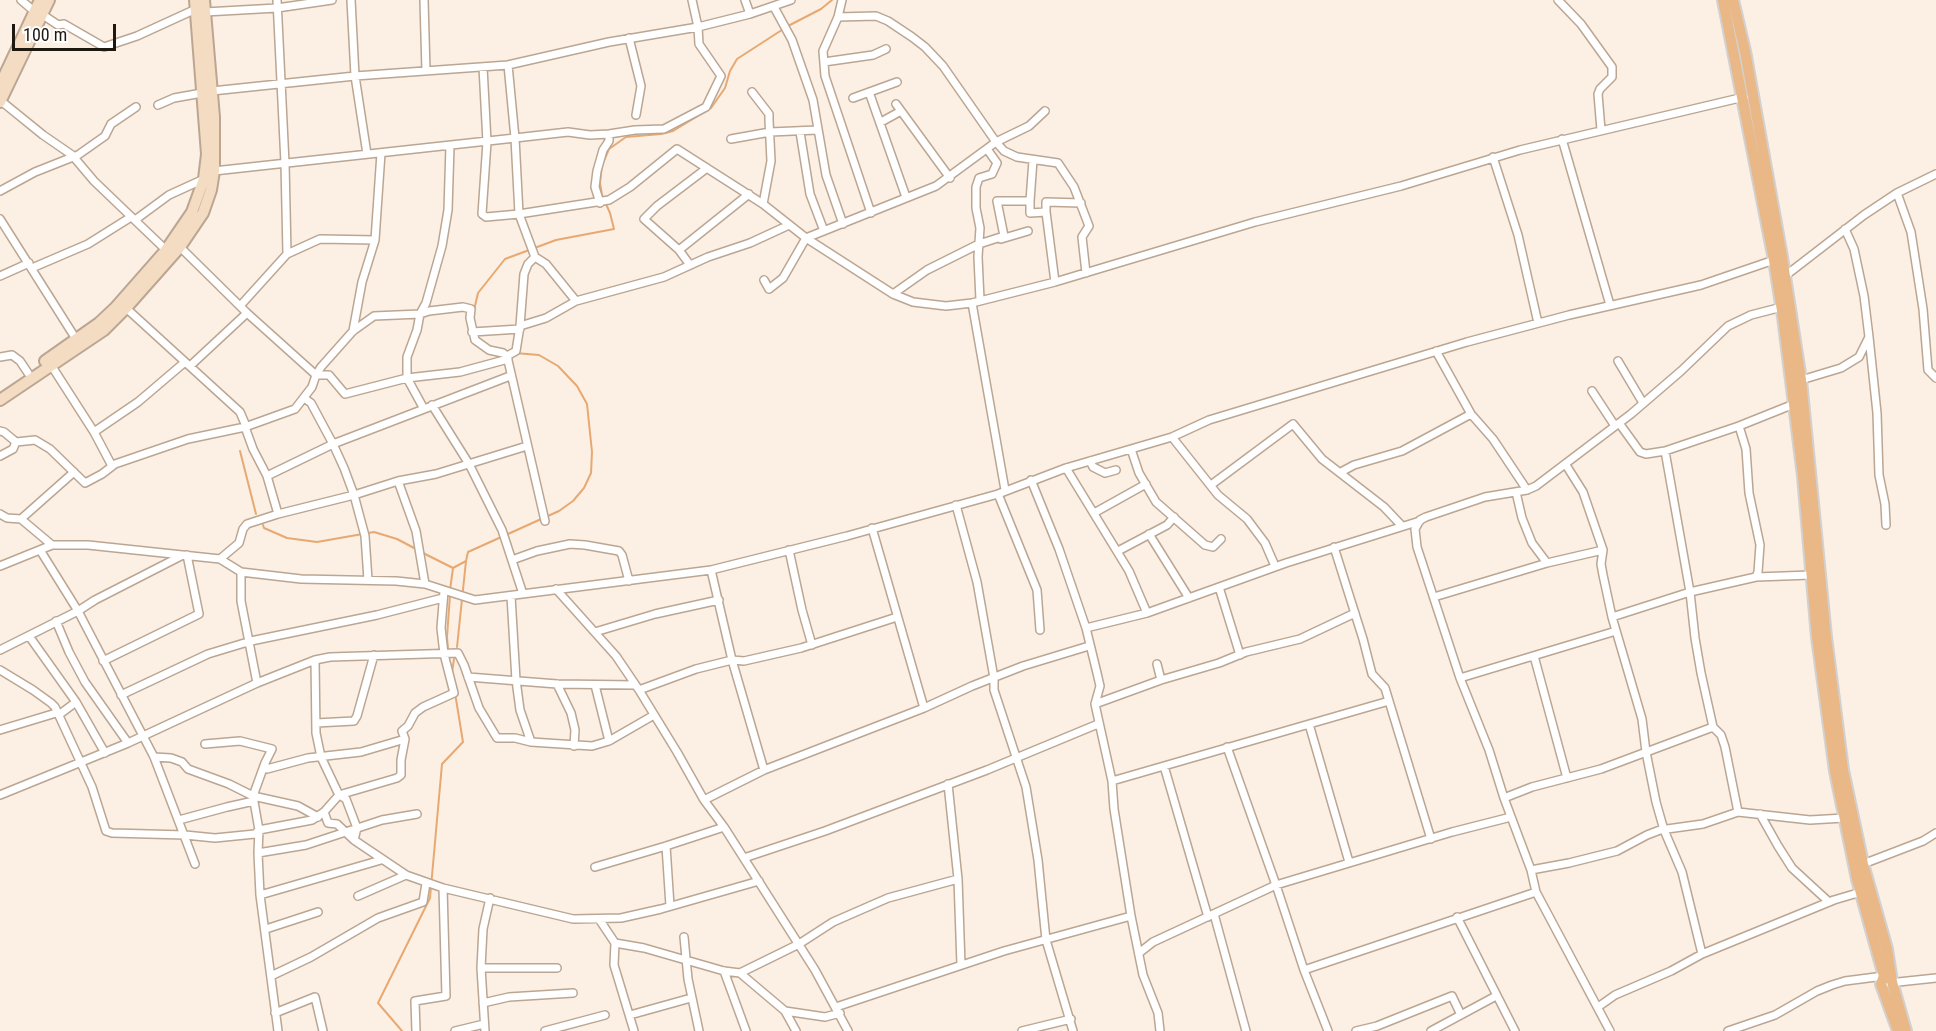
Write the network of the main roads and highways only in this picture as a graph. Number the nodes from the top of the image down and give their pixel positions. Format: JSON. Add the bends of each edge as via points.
{"nodes":[{"id":1,"x":40,"y":0,"type":"edge"},
{"id":2,"x":49,"y":0,"type":"edge"},
{"id":3,"x":204,"y":0,"type":"edge"},
{"id":4,"x":1723,"y":0,"type":"edge"},
{"id":5,"x":1733,"y":0,"type":"edge"},
{"id":6,"x":199,"y":7,"type":"edge"},
{"id":7,"x":39,"y":14,"type":"junction"},
{"id":8,"x":1,"y":77,"type":"edge"},
{"id":9,"x":207,"y":92,"type":"junction"},
{"id":10,"x":1,"y":102,"type":"edge"},
{"id":11,"x":0,"y":391,"type":"edge"},
{"id":12,"x":0,"y":399,"type":"edge"},
{"id":13,"x":1886,"y":981,"type":"junction"},
{"id":14,"x":1898,"y":1031,"type":"edge"},
{"id":15,"x":1906,"y":1031,"type":"edge"}],
"edges":[{"from":1,"to":7,"type":"main road"},
{"from":2,"to":7,"type":"main road"},
{"from":3,"to":6,"type":"main road"},
{"from":4,"to":13,"type":"main road","via":[[1782,307],[1823,694],[1844,818]]},
{"from":5,"to":13,"type":"main road","via":[[1753,94],[1801,380],[1843,770],[1863,864],[1887,949]]},
{"from":6,"to":9,"type":"main road"},
{"from":7,"to":8,"type":"main road"},
{"from":7,"to":10,"type":"main road"},
{"from":9,"to":11,"type":"main road","via":[[204,179],[192,212],[166,250],[99,323]]},
{"from":9,"to":12,"type":"main road","via":[[214,171],[203,213],[180,247],[104,330]]},
{"from":13,"to":14,"type":"main road"},
{"from":13,"to":15,"type":"main road"}]}
